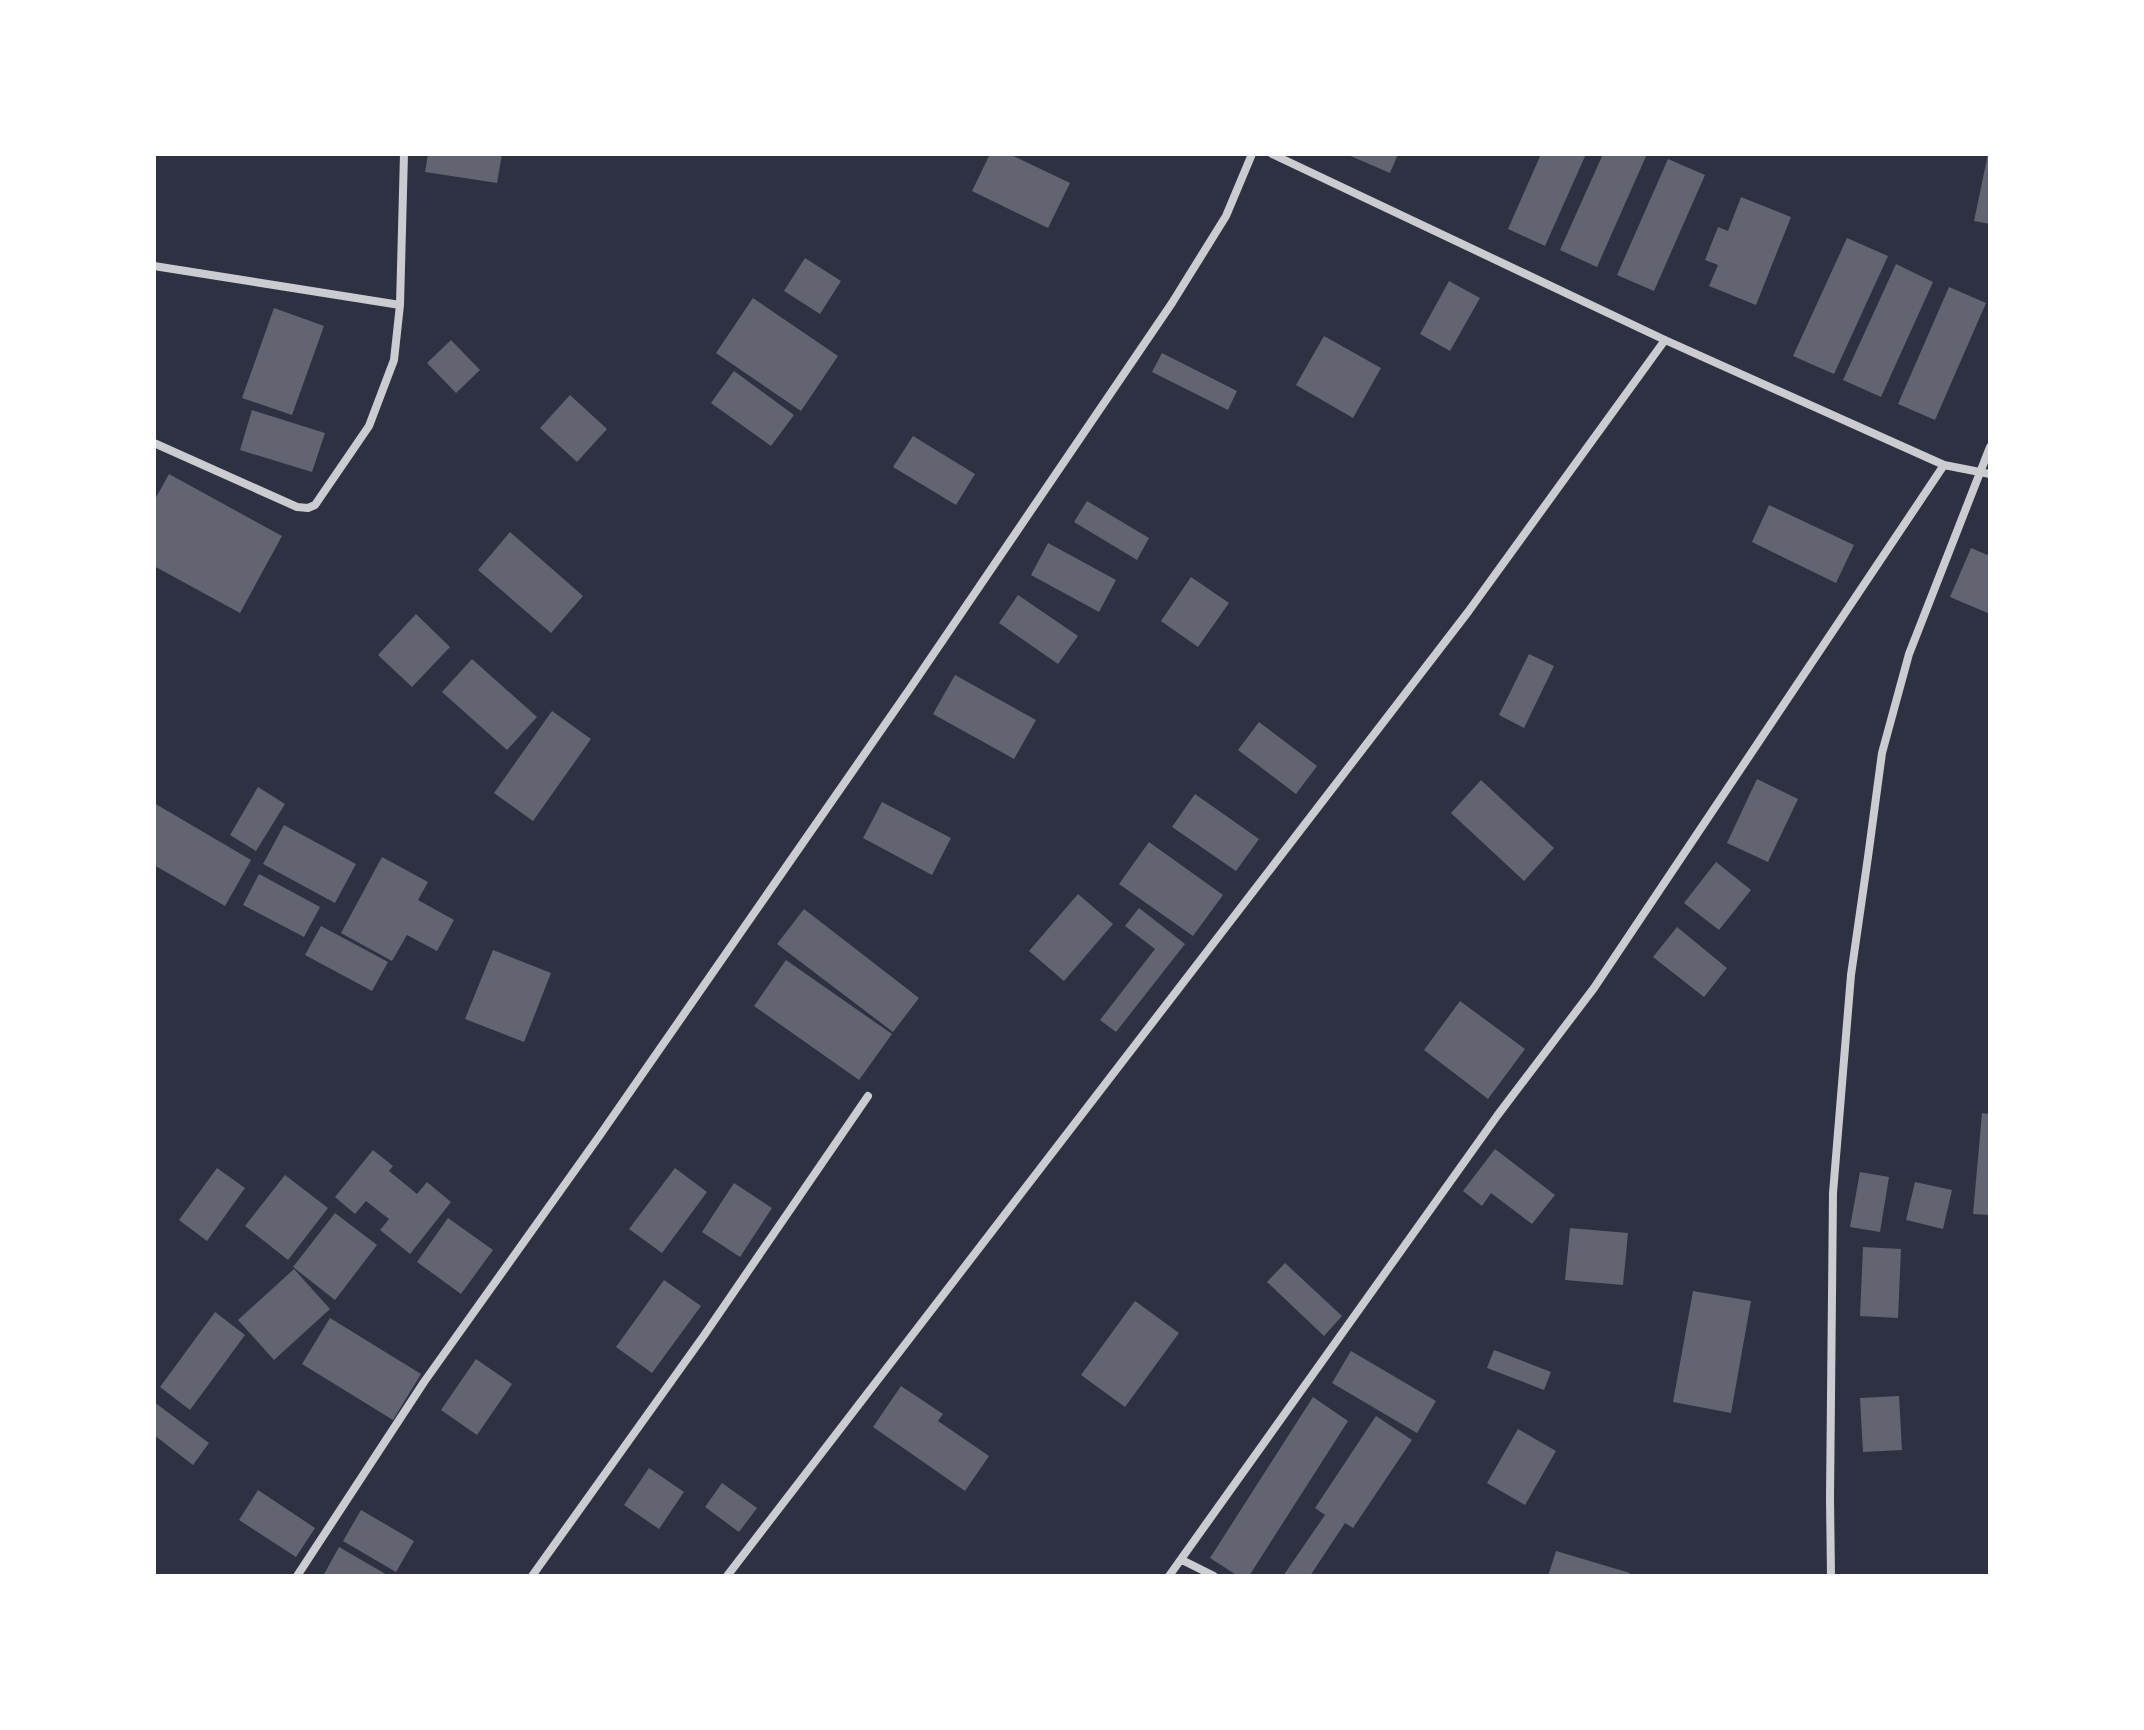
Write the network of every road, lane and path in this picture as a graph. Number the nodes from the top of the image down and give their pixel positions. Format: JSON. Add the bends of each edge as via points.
{"nodes":[{"id":1,"x":404,"y":154,"type":"edge"},
{"id":2,"x":1252,"y":154,"type":"edge"},
{"id":3,"x":1272,"y":154,"type":"edge"},
{"id":4,"x":154,"y":266,"type":"edge"},
{"id":5,"x":400,"y":305,"type":"junction"},
{"id":6,"x":1665,"y":340,"type":"junction"},
{"id":7,"x":155,"y":447,"type":"edge"},
{"id":8,"x":1990,"y":447,"type":"edge"},
{"id":9,"x":1944,"y":465,"type":"junction"},
{"id":10,"x":1986,"y":472,"type":"edge"},
{"id":11,"x":868,"y":1096,"type":"dead end"},
{"id":12,"x":1182,"y":1560,"type":"junction"},
{"id":13,"x":297,"y":1576,"type":"edge"},
{"id":14,"x":532,"y":1576,"type":"edge"},
{"id":15,"x":727,"y":1576,"type":"edge"},
{"id":16,"x":1169,"y":1576,"type":"edge"},
{"id":17,"x":1214,"y":1576,"type":"edge"},
{"id":18,"x":1831,"y":1576,"type":"edge"}],
"edges":[{"from":1,"to":5,"type":"street"},
{"from":2,"to":13,"type":"street","via":[[1226,216],[1154,330],[424,1382]]},
{"from":3,"to":6,"type":"street"},
{"from":4,"to":5,"type":"street"},
{"from":5,"to":7,"type":"street","via":[[394,360],[369,426],[315,505],[297,507]]},
{"from":6,"to":9,"type":"street"},
{"from":6,"to":15,"type":"street","via":[[1468,612]]},
{"from":8,"to":10,"type":"street"},
{"from":9,"to":10,"type":"street"},
{"from":9,"to":12,"type":"street","via":[[1594,988]]},
{"from":10,"to":18,"type":"street","via":[[1909,654],[1882,753],[1851,975],[1833,1193]]},
{"from":11,"to":14,"type":"street"},
{"from":12,"to":16,"type":"street"},
{"from":12,"to":17,"type":"street"}]}
